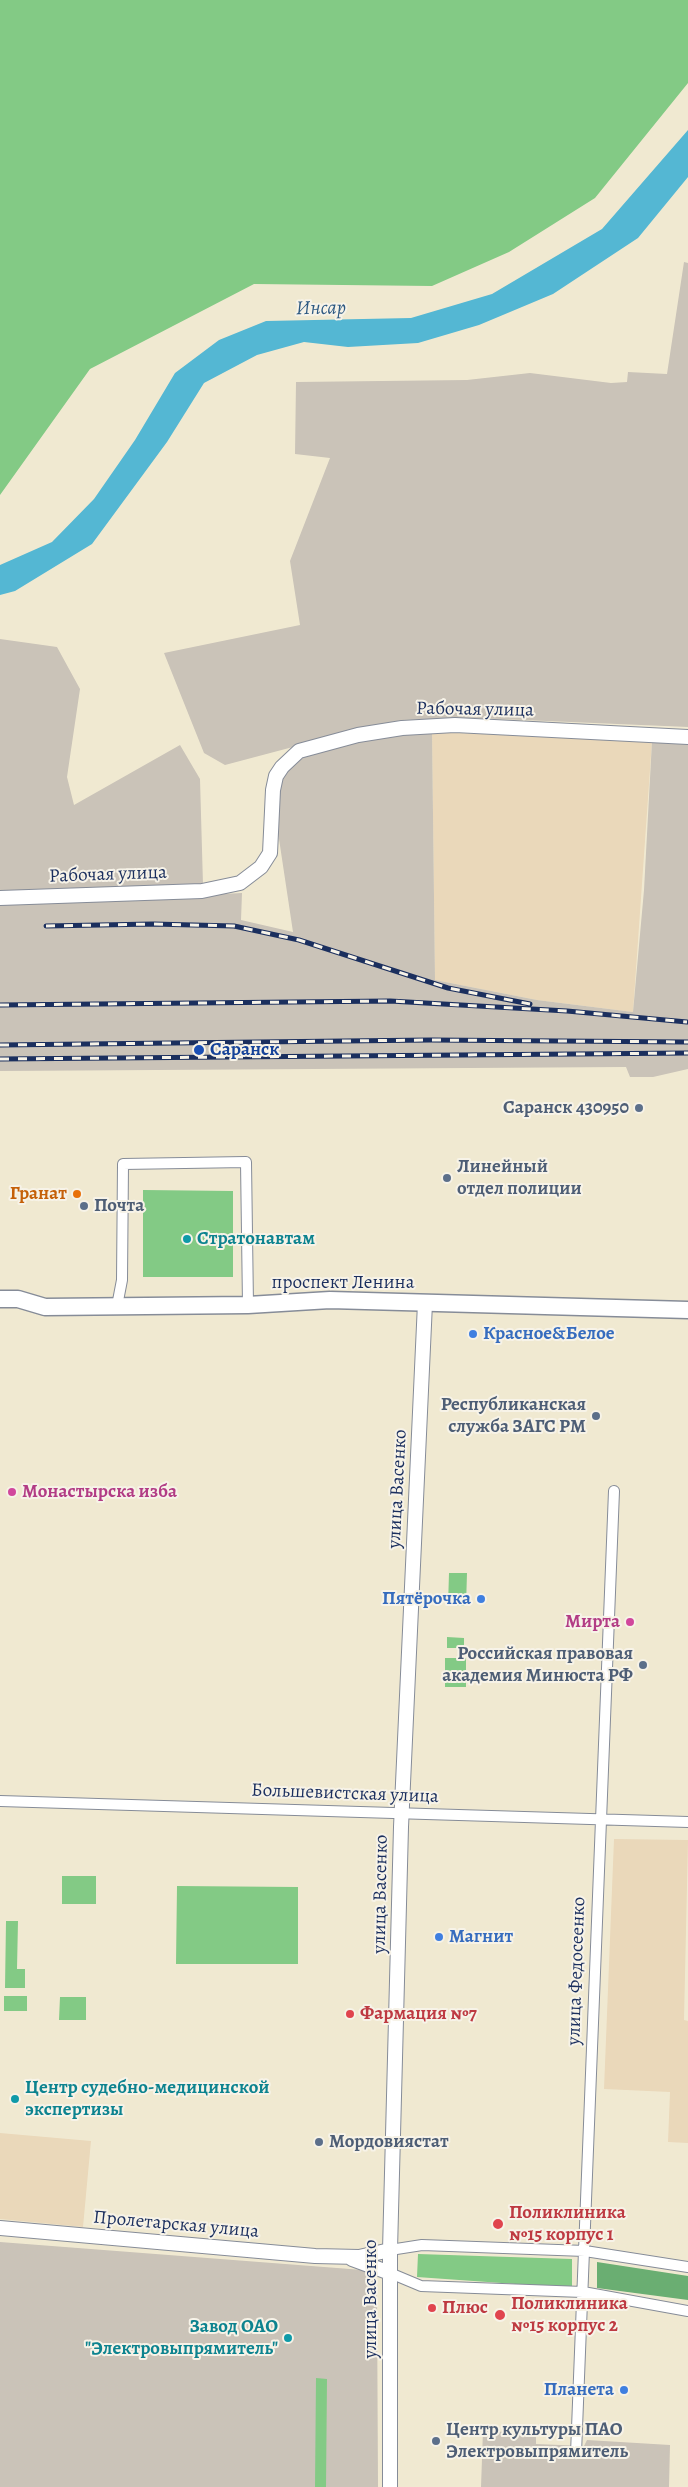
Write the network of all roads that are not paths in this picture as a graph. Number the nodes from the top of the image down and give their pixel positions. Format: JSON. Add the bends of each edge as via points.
{"nodes":[{"id":1,"x":688,"y":737,"type":"edge"},
{"id":2,"x":0,"y":898,"type":"edge"},
{"id":3,"x":0,"y":1299,"type":"edge"},
{"id":4,"x":425,"y":1302,"type":"junction"},
{"id":5,"x":248,"y":1305,"type":"junction"},
{"id":6,"x":117,"y":1306,"type":"junction"},
{"id":7,"x":688,"y":1310,"type":"edge"},
{"id":8,"x":614,"y":1491,"type":"dead end"},
{"id":9,"x":0,"y":1801,"type":"edge"},
{"id":10,"x":402,"y":1814,"type":"junction"},
{"id":11,"x":601,"y":1820,"type":"junction"},
{"id":12,"x":688,"y":1822,"type":"edge"},
{"id":13,"x":0,"y":2228,"type":"edge"},
{"id":14,"x":390,"y":2250,"type":"junction"},
{"id":15,"x":585,"y":2251,"type":"junction"},
{"id":16,"x":349,"y":2258,"type":"junction"},
{"id":17,"x":688,"y":2267,"type":"edge"},
{"id":18,"x":390,"y":2273,"type":"junction"},
{"id":19,"x":583,"y":2292,"type":"junction"},
{"id":20,"x":688,"y":2310,"type":"edge"},
{"id":21,"x":576,"y":2453,"type":"dead end"},
{"id":22,"x":390,"y":2487,"type":"edge"}],
"edges":[{"from":1,"to":2,"type":"street","name":"Рабочая улица","via":[[455,725],[358,735],[299,751],[282,767],[276,776],[274,790],[270,852],[261,867],[240,883],[202,891]]},
{"from":3,"to":6,"type":"main road","name":"проспект Ленина","via":[[18,1299],[46,1307]]},
{"from":4,"to":5,"type":"main road","name":"проспект Ленина","via":[[330,1300]]},
{"from":4,"to":7,"type":"main road","name":"проспект Ленина"},
{"from":4,"to":10,"type":"street","name":"улица Васенко"},
{"from":5,"to":6,"type":"main road","name":"проспект Ленина"},
{"from":5,"to":6,"type":"street","via":[[246,1162],[123,1164],[122,1280]]},
{"from":8,"to":11,"type":"street","name":"улица Федосеенко"},
{"from":9,"to":10,"type":"street","name":"Большевистская улица"},
{"from":10,"to":11,"type":"street","name":"Большевистская улица"},
{"from":10,"to":14,"type":"street","name":"улица Васенко"},
{"from":11,"to":12,"type":"street","name":"Большевистская улица"},
{"from":11,"to":15,"type":"street","name":"улица Федосеенко"},
{"from":13,"to":16,"type":"street","name":"Пролетарская улица"},
{"from":14,"to":15,"type":"street","name":"Пролетарская улица","via":[[422,2245]]},
{"from":14,"to":16,"type":"street","name":"Пролетарская улица"},
{"from":14,"to":18,"type":"street","name":"улица Васенко"},
{"from":15,"to":17,"type":"street","name":"Пролетарская улица"},
{"from":15,"to":19,"type":"street","name":"улица Федосеенко"},
{"from":16,"to":18,"type":"street","name":"Пролетарская улица"},
{"from":18,"to":19,"type":"street","name":"Пролетарская улица","via":[[421,2286]]},
{"from":18,"to":22,"type":"street","name":"улица Васенко"},
{"from":19,"to":20,"type":"street","name":"Пролетарская улица"},
{"from":19,"to":21,"type":"street","name":"улица Федосеенко"}]}
